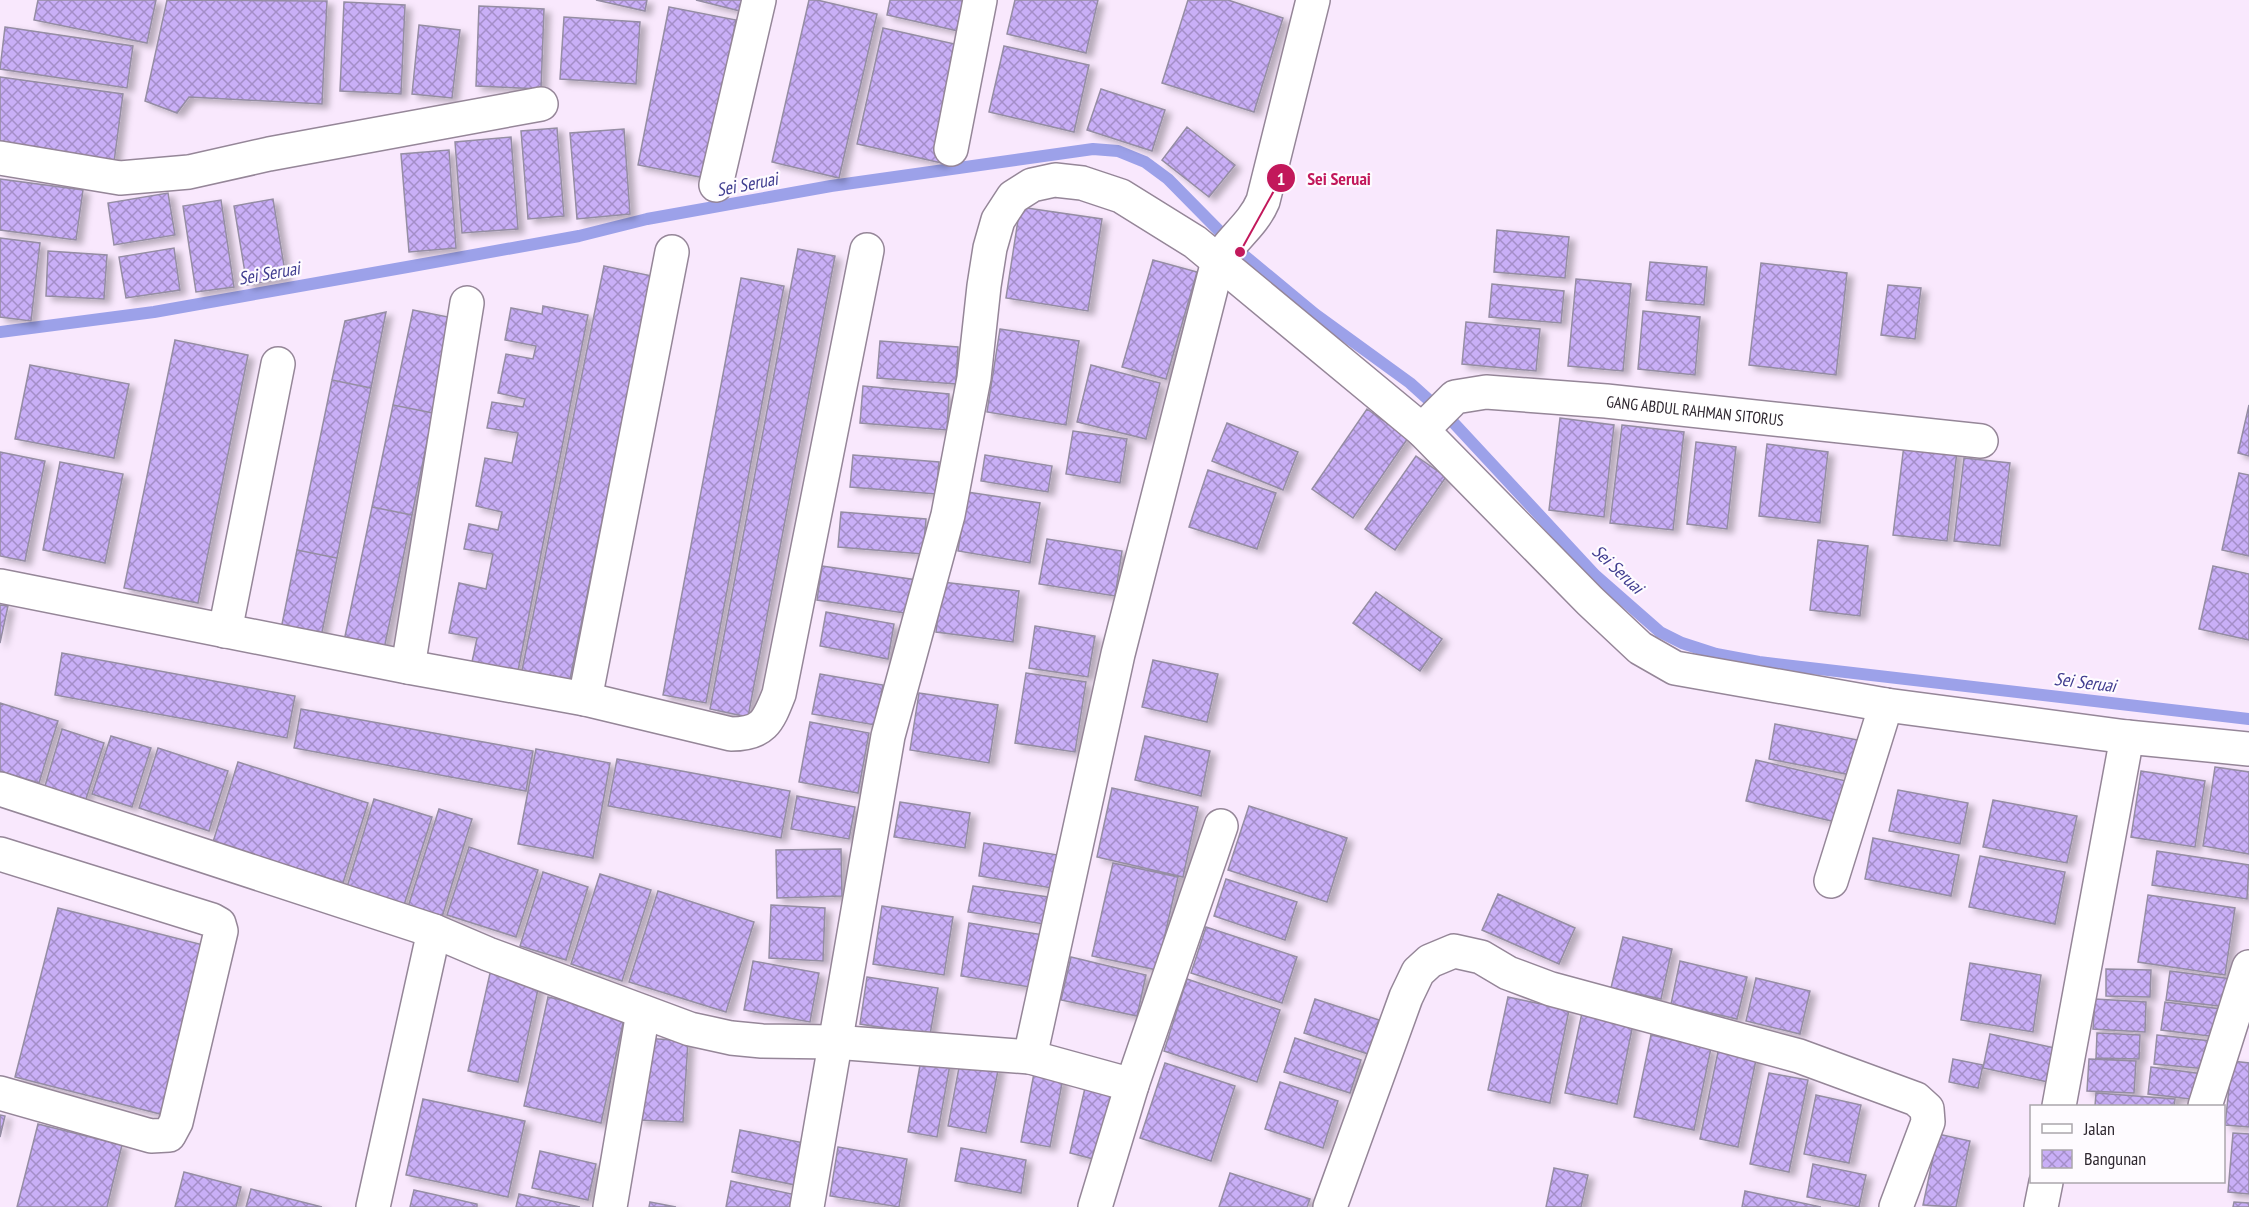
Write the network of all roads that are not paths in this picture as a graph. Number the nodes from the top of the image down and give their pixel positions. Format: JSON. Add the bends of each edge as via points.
{"nodes":[{"id":1,"x":759,"y":0,"type":"edge"},
{"id":2,"x":980,"y":0,"type":"edge"},
{"id":3,"x":1313,"y":0,"type":"edge"},
{"id":4,"x":541,"y":104,"type":"dead end"},
{"id":5,"x":951,"y":148,"type":"dead end"},
{"id":6,"x":0,"y":158,"type":"edge"},
{"id":7,"x":716,"y":185,"type":"dead end"},
{"id":8,"x":1228,"y":247,"type":"junction"},
{"id":9,"x":867,"y":250,"type":"dead end"},
{"id":10,"x":672,"y":252,"type":"dead end"},
{"id":11,"x":466,"y":303,"type":"dead end"},
{"id":12,"x":278,"y":364,"type":"dead end"},
{"id":13,"x":1437,"y":415,"type":"junction"},
{"id":14,"x":1981,"y":441,"type":"dead end"},
{"id":15,"x":0,"y":586,"type":"edge"},
{"id":16,"x":225,"y":631,"type":"junction"},
{"id":17,"x":408,"y":667,"type":"junction"},
{"id":18,"x":585,"y":699,"type":"junction"},
{"id":19,"x":1886,"y":705,"type":"junction"},
{"id":20,"x":2127,"y":737,"type":"junction"},
{"id":21,"x":2249,"y":749,"type":"edge"},
{"id":22,"x":0,"y":789,"type":"edge"},
{"id":23,"x":1221,"y":826,"type":"dead end"},
{"id":24,"x":0,"y":854,"type":"edge"},
{"id":25,"x":1831,"y":880,"type":"dead end"},
{"id":26,"x":434,"y":932,"type":"junction"},
{"id":27,"x":2249,"y":967,"type":"edge"},
{"id":28,"x":643,"y":1012,"type":"junction"},
{"id":29,"x":834,"y":1042,"type":"junction"},
{"id":30,"x":1030,"y":1057,"type":"junction"},
{"id":31,"x":1132,"y":1085,"type":"junction"},
{"id":32,"x":0,"y":1093,"type":"edge"},
{"id":33,"x":2060,"y":1105,"type":"edge"},
{"id":34,"x":2206,"y":1105,"type":"edge"},
{"id":35,"x":2046,"y":1183,"type":"edge"},
{"id":36,"x":373,"y":1207,"type":"edge"},
{"id":37,"x":610,"y":1207,"type":"edge"},
{"id":38,"x":807,"y":1207,"type":"edge"},
{"id":39,"x":1095,"y":1207,"type":"edge"},
{"id":40,"x":1330,"y":1207,"type":"edge"},
{"id":41,"x":1896,"y":1207,"type":"edge"},
{"id":42,"x":2041,"y":1207,"type":"edge"}],
"edges":[{"from":1,"to":7,"type":"street"},
{"from":2,"to":5,"type":"street"},
{"from":3,"to":8,"type":"street","via":[[1263,201],[1257,216]]},
{"from":4,"to":6,"type":"street","via":[[189,172],[120,178]]},
{"from":8,"to":13,"type":"street"},
{"from":8,"to":29,"type":"street","via":[[1162,220],[1121,196],[1082,183],[1055,180],[1032,185],[1013,197],[998,220],[990,248],[974,378],[948,515],[888,736]]},
{"from":8,"to":30,"type":"street","via":[[1118,654]]},
{"from":9,"to":18,"type":"street","via":[[779,694],[771,714],[761,728],[731,734]]},
{"from":10,"to":18,"type":"street"},
{"from":11,"to":17,"type":"street"},
{"from":12,"to":16,"type":"street"},
{"from":13,"to":14,"type":"street","name":"GANG ABDUL RAHMAN SITORUS","via":[[1486,392]]},
{"from":13,"to":19,"type":"street","via":[[1590,601],[1640,648],[1675,668]]},
{"from":15,"to":16,"type":"street"},
{"from":16,"to":17,"type":"street"},
{"from":17,"to":18,"type":"street"},
{"from":19,"to":20,"type":"street"},
{"from":19,"to":25,"type":"street"},
{"from":20,"to":21,"type":"street"},
{"from":20,"to":33,"type":"street"},
{"from":22,"to":26,"type":"street"},
{"from":23,"to":31,"type":"street"},
{"from":24,"to":32,"type":"street","via":[[212,920],[221,931],[176,1122],[169,1135],[151,1136]]},
{"from":26,"to":28,"type":"street"},
{"from":26,"to":36,"type":"street"},
{"from":27,"to":34,"type":"street"},
{"from":28,"to":29,"type":"street","via":[[731,1038]]},
{"from":28,"to":37,"type":"street"},
{"from":29,"to":30,"type":"street"},
{"from":29,"to":38,"type":"street"},
{"from":30,"to":31,"type":"street"},
{"from":31,"to":39,"type":"street"},
{"from":35,"to":42,"type":"street"},
{"from":40,"to":41,"type":"street","via":[[1418,972],[1430,961],[1454,951],[1481,957],[1508,973],[1551,989],[1799,1056],[1916,1099],[1927,1109],[1928,1122]]}]}
